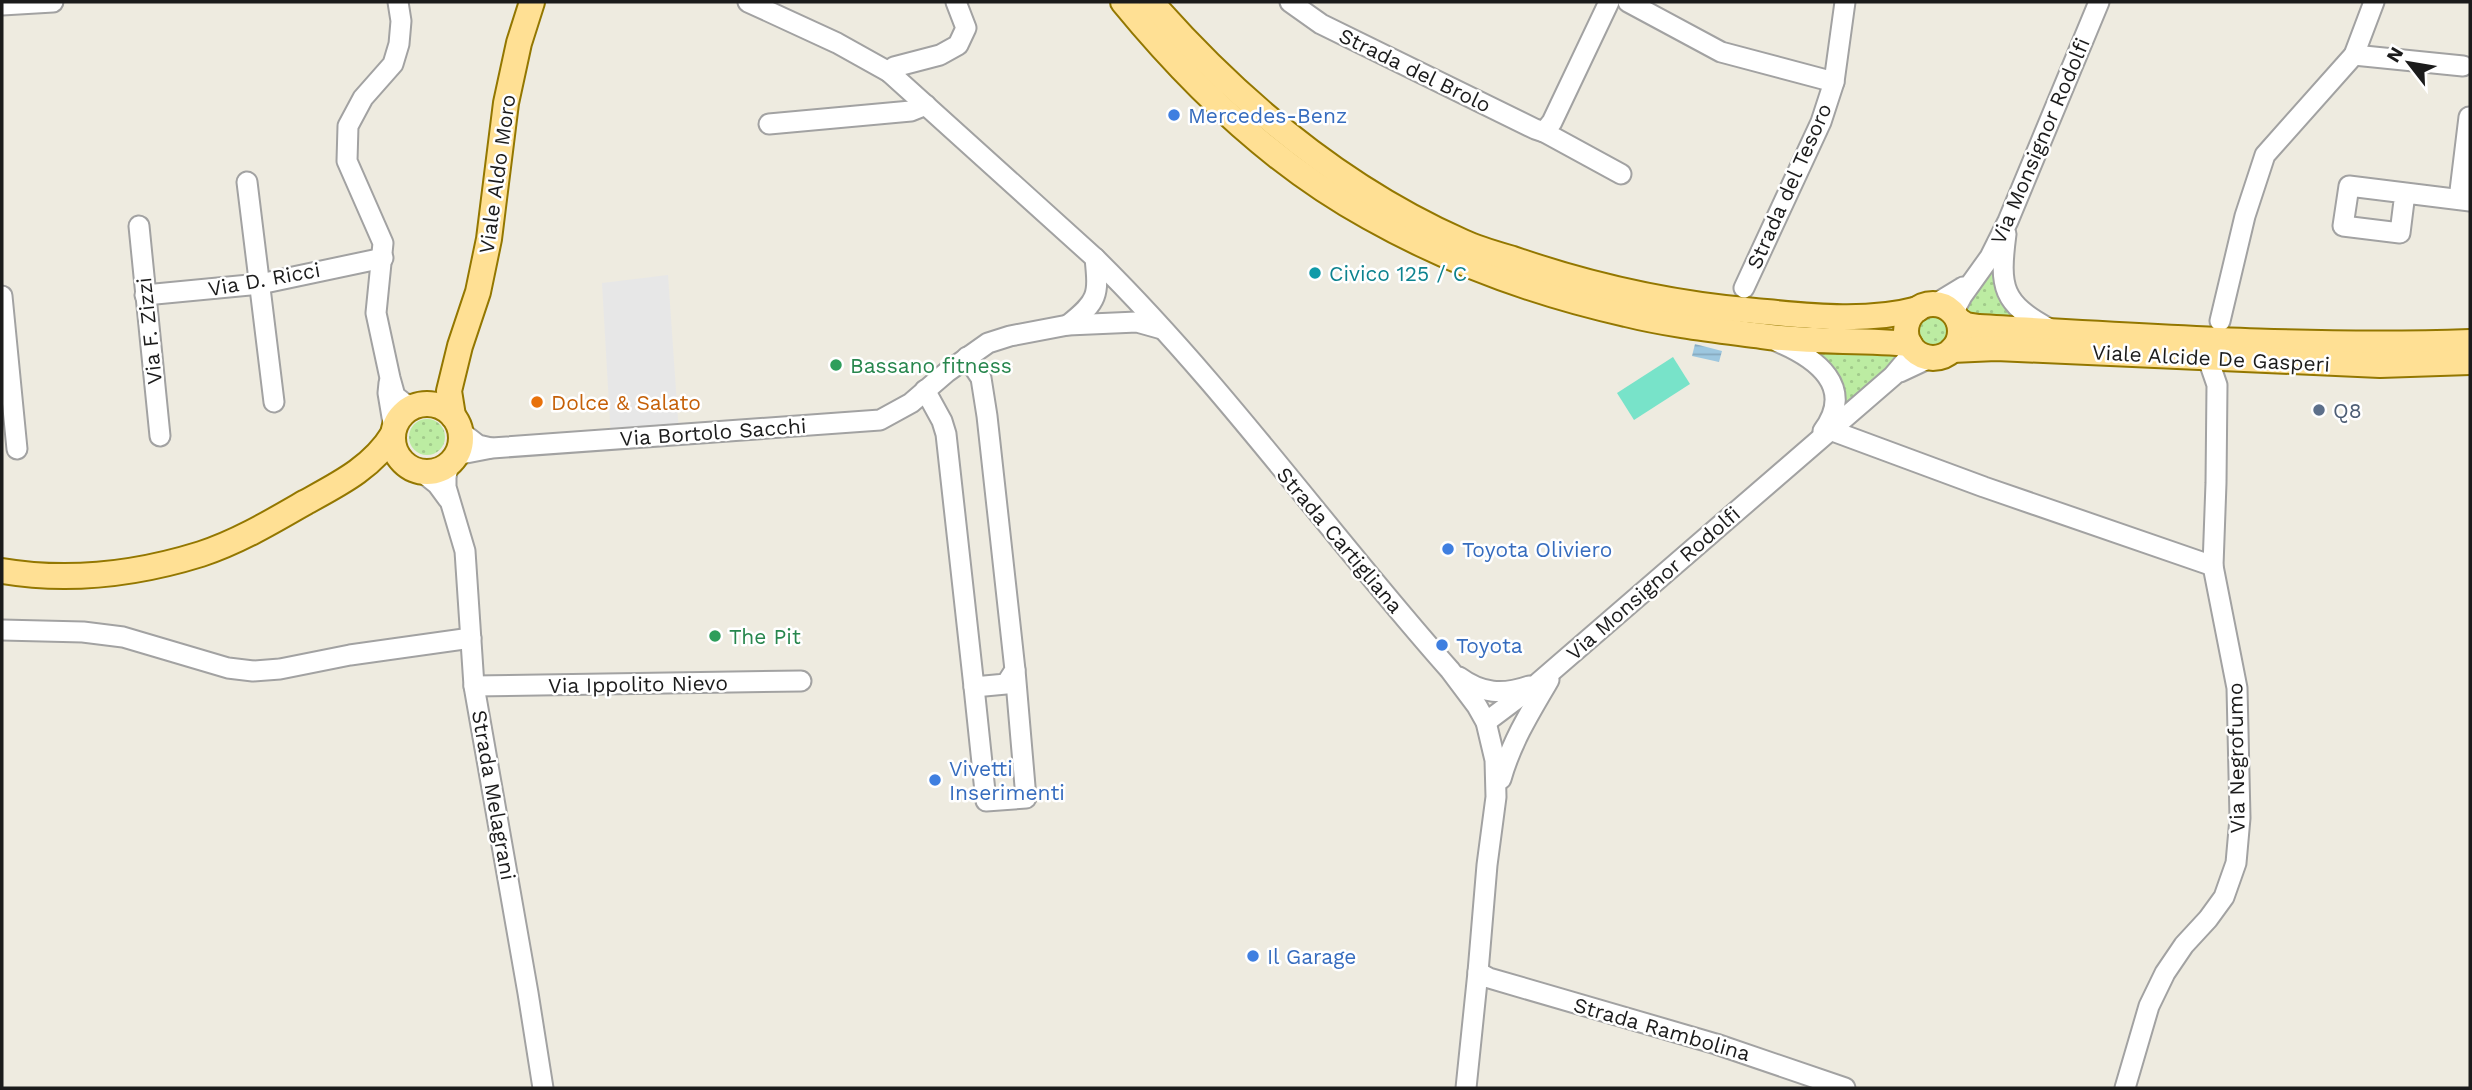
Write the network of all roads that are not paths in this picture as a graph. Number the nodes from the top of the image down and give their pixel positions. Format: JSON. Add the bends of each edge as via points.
{"nodes":[{"id":1,"x":53,"y":2,"type":"edge"},
{"id":2,"x":398,"y":2,"type":"edge"},
{"id":3,"x":532,"y":2,"type":"edge"},
{"id":4,"x":748,"y":2,"type":"edge"},
{"id":5,"x":956,"y":2,"type":"edge"},
{"id":6,"x":1123,"y":2,"type":"edge"},
{"id":7,"x":1151,"y":2,"type":"edge"},
{"id":8,"x":1290,"y":2,"type":"edge"},
{"id":9,"x":1609,"y":2,"type":"edge"},
{"id":10,"x":1628,"y":2,"type":"edge"},
{"id":11,"x":1845,"y":2,"type":"edge"},
{"id":12,"x":2099,"y":2,"type":"edge"},
{"id":13,"x":2374,"y":2,"type":"edge"},
{"id":14,"x":2,"y":5,"type":"edge"},
{"id":15,"x":2354,"y":55,"type":"junction"},
{"id":16,"x":2463,"y":65,"type":"dead end"},
{"id":17,"x":889,"y":72,"type":"junction"},
{"id":18,"x":1833,"y":82,"type":"junction"},
{"id":19,"x":926,"y":104,"type":"junction"},
{"id":20,"x":2469,"y":117,"type":"edge"},
{"id":21,"x":769,"y":124,"type":"dead end"},
{"id":22,"x":1545,"y":132,"type":"junction"},
{"id":23,"x":1621,"y":174,"type":"dead end"},
{"id":24,"x":247,"y":183,"type":"dead end"},
{"id":25,"x":2405,"y":193,"type":"dead end"},
{"id":26,"x":2464,"y":200,"type":"edge"},
{"id":27,"x":2008,"y":221,"type":"junction"},
{"id":28,"x":139,"y":226,"type":"dead end"},
{"id":29,"x":383,"y":258,"type":"junction"},
{"id":30,"x":1095,"y":258,"type":"junction"},
{"id":31,"x":260,"y":284,"type":"junction"},
{"id":32,"x":1744,"y":288,"type":"dead end"},
{"id":33,"x":1128,"y":291,"type":"junction"},
{"id":34,"x":145,"y":295,"type":"junction"},
{"id":35,"x":2,"y":307,"type":"edge"},
{"id":36,"x":1941,"y":311,"type":"junction"},
{"id":37,"x":1095,"y":316,"type":"junction"},
{"id":38,"x":2220,"y":321,"type":"dead end"},
{"id":39,"x":1162,"y":329,"type":"junction"},
{"id":40,"x":2054,"y":331,"type":"junction"},
{"id":41,"x":1765,"y":337,"type":"junction"},
{"id":42,"x":2470,"y":342,"type":"edge"},
{"id":43,"x":460,"y":346,"type":"junction"},
{"id":44,"x":1927,"y":350,"type":"junction"},
{"id":45,"x":967,"y":357,"type":"junction"},
{"id":46,"x":2208,"y":359,"type":"junction"},
{"id":47,"x":2470,"y":362,"type":"edge"},
{"id":48,"x":390,"y":378,"type":"junction"},
{"id":49,"x":926,"y":390,"type":"junction"},
{"id":50,"x":274,"y":402,"type":"dead end"},
{"id":51,"x":419,"y":405,"type":"junction"},
{"id":52,"x":393,"y":431,"type":"junction"},
{"id":53,"x":1823,"y":435,"type":"junction"},
{"id":54,"x":160,"y":436,"type":"dead end"},
{"id":55,"x":455,"y":441,"type":"junction"},
{"id":56,"x":17,"y":449,"type":"dead end"},
{"id":57,"x":417,"y":470,"type":"junction"},
{"id":58,"x":343,"y":482,"type":"junction"},
{"id":59,"x":450,"y":502,"type":"junction"},
{"id":60,"x":2213,"y":566,"type":"junction"},
{"id":61,"x":2,"y":571,"type":"edge"},
{"id":62,"x":2,"y":630,"type":"edge"},
{"id":63,"x":471,"y":638,"type":"junction"},
{"id":64,"x":1557,"y":667,"type":"junction"},
{"id":65,"x":1015,"y":670,"type":"junction"},
{"id":66,"x":1450,"y":670,"type":"junction"},
{"id":67,"x":801,"y":681,"type":"dead end"},
{"id":68,"x":1538,"y":683,"type":"junction"},
{"id":69,"x":474,"y":686,"type":"junction"},
{"id":70,"x":974,"y":687,"type":"junction"},
{"id":71,"x":1486,"y":722,"type":"junction"},
{"id":72,"x":1496,"y":797,"type":"junction"},
{"id":73,"x":1478,"y":972,"type":"junction"},
{"id":74,"x":542,"y":1088,"type":"edge"},
{"id":75,"x":1466,"y":1088,"type":"edge"},
{"id":76,"x":1845,"y":1088,"type":"edge"},
{"id":77,"x":2125,"y":1088,"type":"edge"}],
"edges":[{"from":1,"to":14,"type":"street"},
{"from":2,"to":29,"type":"street","via":[[400,44],[393,64],[363,98],[348,126],[347,161],[383,243]]},
{"from":3,"to":43,"type":"main road","name":"Viale Aldo Moro","via":[[506,103],[478,292]]},
{"from":4,"to":17,"type":"street","name":"Strada Cartigliana"},
{"from":5,"to":17,"type":"street","via":[[966,28],[958,45]]},
{"from":6,"to":41,"type":"main road","name":"Viale Alcide De Gasperi","via":[[1208,94],[1265,145],[1368,217],[1458,261],[1557,296],[1628,315]]},
{"from":7,"to":36,"type":"main road","name":"Viale Alcide De Gasperi","via":[[1223,79],[1291,137],[1380,199],[1463,243],[1567,278],[1733,309],[1808,316]]},
{"from":8,"to":22,"type":"street","name":"Strada del Brolo","via":[[1311,17]]},
{"from":9,"to":22,"type":"street"},
{"from":10,"to":18,"type":"street","via":[[1721,52]]},
{"from":11,"to":18,"type":"street","name":"Strada del Tesoro"},
{"from":12,"to":27,"type":"street","name":"Via Monsignor Rodolfi"},
{"from":13,"to":15,"type":"street"},
{"from":15,"to":16,"type":"street"},
{"from":15,"to":38,"type":"street","via":[[2265,155]]},
{"from":17,"to":19,"type":"street","name":"Strada Cartigliana"},
{"from":18,"to":32,"type":"street","name":"Strada del Tesoro","via":[[1821,122]]},
{"from":19,"to":21,"type":"street","via":[[911,111]]},
{"from":19,"to":30,"type":"street","name":"Strada Cartigliana"},
{"from":20,"to":26,"type":"street"},
{"from":22,"to":23,"type":"street","name":"Strada del Brolo"},
{"from":24,"to":31,"type":"street"},
{"from":25,"to":26,"type":"street"},
{"from":27,"to":36,"type":"street","name":"Via Monsignor Rodolfi","via":[[1976,278]]},
{"from":27,"to":40,"type":"street","via":[[2003,259],[2010,301],[2024,315]]},
{"from":28,"to":34,"type":"street","name":"Via F. Zizzi"},
{"from":29,"to":31,"type":"street","name":"Via D. Ricci"},
{"from":29,"to":48,"type":"street","via":[[376,313]]},
{"from":30,"to":33,"type":"street","name":"Strada Cartigliana"},
{"from":30,"to":37,"type":"street"},
{"from":31,"to":34,"type":"street","name":"Via D. Ricci"},
{"from":31,"to":50,"type":"street"},
{"from":33,"to":37,"type":"street","name":"Via Bortolo Sacchi","via":[[1098,300]]},
{"from":33,"to":39,"type":"street","name":"Strada Cartigliana"},
{"from":34,"to":54,"type":"street","name":"Via F. Zizzi"},
{"from":35,"to":56,"type":"street"},
{"from":36,"to":40,"type":"main road","name":"Viale Alcide De Gasperi","via":[[1966,325]]},
{"from":36,"to":44,"type":"main road","via":[[1960,336]]},
{"from":36,"to":44,"type":"main road","via":[[1908,321],[1907,337]]},
{"from":37,"to":39,"type":"street"},
{"from":37,"to":45,"type":"street","name":"Via Bortolo Sacchi","via":[[999,339]]},
{"from":39,"to":66,"type":"street","name":"Strada Cartigliana"},
{"from":40,"to":42,"type":"main road","name":"Viale Alcide De Gasperi","via":[[2367,345]]},
{"from":41,"to":44,"type":"main road","name":"Viale Alcide De Gasperi"},
{"from":41,"to":53,"type":"street","name":"Via Monsignor Rodolfi","via":[[1802,352],[1825,371],[1834,405]]},
{"from":43,"to":51,"type":"main road","name":"Viale Aldo Moro"},
{"from":43,"to":55,"type":"main road","name":"Viale Aldo Moro","via":[[449,391]]},
{"from":44,"to":46,"type":"main road","name":"Viale Alcide De Gasperi","via":[[1996,348]]},
{"from":44,"to":53,"type":"street","name":"Via Monsignor Rodolfi"},
{"from":45,"to":49,"type":"street","name":"Via Bortolo Sacchi"},
{"from":45,"to":65,"type":"street","via":[[981,378]]},
{"from":46,"to":47,"type":"main road","name":"Viale Alcide De Gasperi","via":[[2380,365]]},
{"from":46,"to":60,"type":"street","name":"Via Negrofumo","via":[[2217,384]]},
{"from":48,"to":51,"type":"street","via":[[395,396]]},
{"from":48,"to":52,"type":"street"},
{"from":49,"to":55,"type":"street","name":"Via Bortolo Sacchi","via":[[880,420],[492,448]]},
{"from":49,"to":70,"type":"street","via":[[946,434]]},
{"from":51,"to":52,"type":"main road","name":"Viale Aldo Moro","via":[[405,411]]},
{"from":51,"to":55,"type":"main road","via":[[445,409]]},
{"from":52,"to":57,"type":"main road","via":[[395,450],[405,464]]},
{"from":52,"to":58,"type":"main road","name":"Viale Aldo Moro","via":[[387,444]]},
{"from":53,"to":60,"type":"street"},
{"from":53,"to":64,"type":"street","name":"Via Monsignor Rodolfi"},
{"from":55,"to":57,"type":"main road","name":"Viale Aldo Moro","via":[[437,470]]},
{"from":55,"to":59,"type":"street","name":"Strada Melagrani","via":[[446,477]]},
{"from":57,"to":58,"type":"main road","name":"Viale Aldo Moro","via":[[373,472]]},
{"from":57,"to":59,"type":"street","name":"Strada Melagrani","via":[[437,484]]},
{"from":58,"to":61,"type":"main road","name":"Viale Aldo Moro","via":[[255,531],[203,553],[148,568],[95,575],[32,576]]},
{"from":59,"to":63,"type":"street","name":"Strada Melagrani","via":[[465,551]]},
{"from":60,"to":77,"type":"street","name":"Via Negrofumo","via":[[2237,688],[2240,818],[2236,863],[2224,897],[2165,973],[2149,1006]]},
{"from":62,"to":63,"type":"street","via":[[123,637],[253,671]]},
{"from":63,"to":69,"type":"street","name":"Strada Melagrani"},
{"from":64,"to":68,"type":"street","name":"Via Monsignor Rodolfi"},
{"from":64,"to":72,"type":"street","via":[[1507,758]]},
{"from":65,"to":70,"type":"street","via":[[1006,684]]},
{"from":65,"to":70,"type":"street","via":[[1026,798],[986,801]]},
{"from":66,"to":68,"type":"street","via":[[1471,686],[1493,693]]},
{"from":66,"to":71,"type":"street","name":"Strada Cartigliana"},
{"from":67,"to":69,"type":"street","name":"Via Ippolito Nievo"},
{"from":68,"to":71,"type":"street","name":"Via Monsignor Rodolfi"},
{"from":69,"to":74,"type":"street","name":"Strada Melagrani"},
{"from":71,"to":72,"type":"street","name":"Strada Cartigliana","via":[[1495,760]]},
{"from":72,"to":73,"type":"street","name":"Strada Cartigliana"},
{"from":73,"to":75,"type":"street","name":"Strada Cartigliana"},
{"from":73,"to":76,"type":"street","name":"Strada Rambolina","via":[[1756,1056]]}]}
